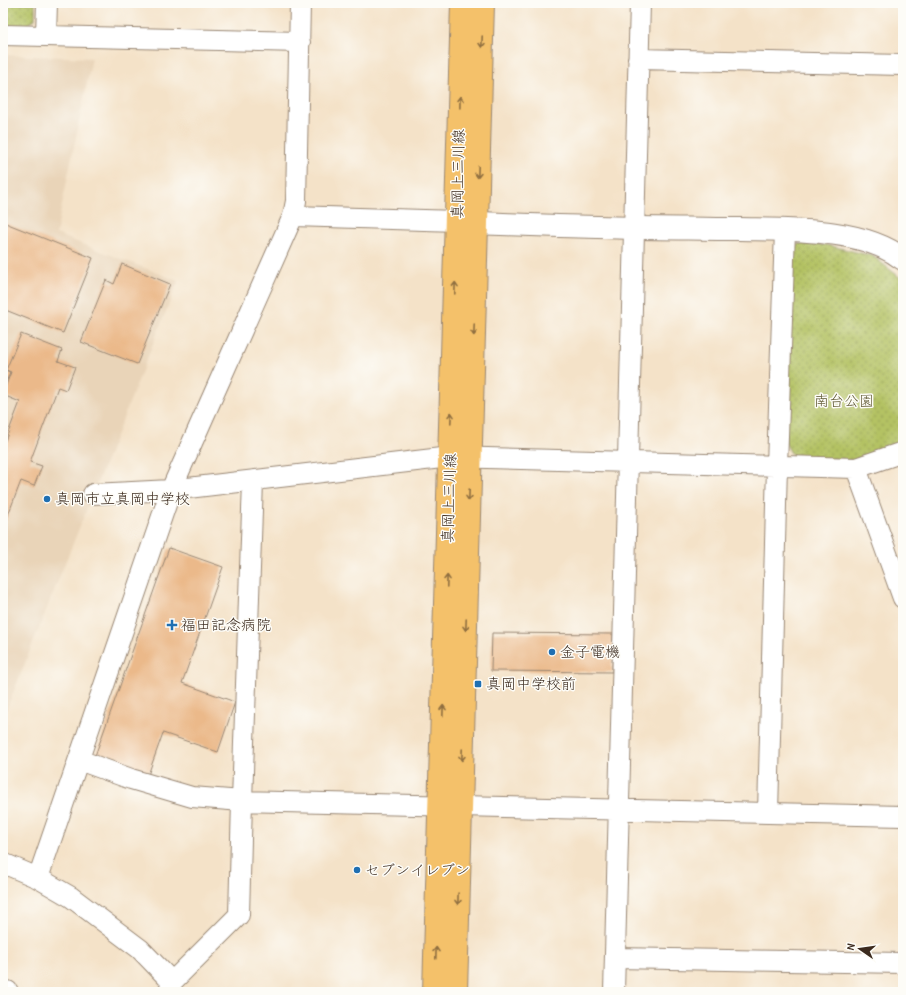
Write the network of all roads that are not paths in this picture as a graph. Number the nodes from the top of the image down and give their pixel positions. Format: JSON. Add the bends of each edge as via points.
{"nodes":[{"id":1,"x":47,"y":3,"type":"edge"},
{"id":2,"x":300,"y":3,"type":"edge"},
{"id":3,"x":462,"y":3,"type":"edge"},
{"id":4,"x":483,"y":3,"type":"edge"},
{"id":5,"x":640,"y":3,"type":"edge"},
{"id":6,"x":3,"y":35,"type":"edge"},
{"id":7,"x":46,"y":35,"type":"junction"},
{"id":8,"x":300,"y":42,"type":"junction"},
{"id":9,"x":638,"y":59,"type":"junction"},
{"id":10,"x":903,"y":65,"type":"edge"},
{"id":11,"x":293,"y":216,"type":"junction"},
{"id":12,"x":467,"y":222,"type":"junction"},
{"id":13,"x":633,"y":228,"type":"junction"},
{"id":14,"x":785,"y":230,"type":"junction"},
{"id":15,"x":901,"y":253,"type":"edge"},
{"id":16,"x":903,"y":452,"type":"edge"},
{"id":17,"x":460,"y":457,"type":"junction"},
{"id":18,"x":628,"y":462,"type":"junction"},
{"id":19,"x":777,"y":466,"type":"junction"},
{"id":20,"x":856,"y":468,"type":"junction"},
{"id":21,"x":253,"y":481,"type":"junction"},
{"id":22,"x":171,"y":490,"type":"junction"},
{"id":23,"x":93,"y":494,"type":"dead end"},
{"id":24,"x":903,"y":598,"type":"edge"},
{"id":25,"x":79,"y":760,"type":"junction"},
{"id":26,"x":242,"y":801,"type":"junction"},
{"id":27,"x":450,"y":805,"type":"junction"},
{"id":28,"x":619,"y":809,"type":"junction"},
{"id":29,"x":768,"y":813,"type":"junction"},
{"id":30,"x":903,"y":816,"type":"edge"},
{"id":31,"x":3,"y":864,"type":"edge"},
{"id":32,"x":38,"y":878,"type":"junction"},
{"id":33,"x":615,"y":958,"type":"junction"},
{"id":34,"x":903,"y":963,"type":"edge"},
{"id":35,"x":170,"y":987,"type":"edge"},
{"id":36,"x":3,"y":991,"type":"edge"},
{"id":37,"x":7,"y":992,"type":"edge"},
{"id":38,"x":434,"y":992,"type":"edge"},
{"id":39,"x":456,"y":992,"type":"edge"},
{"id":40,"x":614,"y":992,"type":"edge"}],
"edges":[{"from":1,"to":7,"type":"street"},
{"from":2,"to":8,"type":"street"},
{"from":12,"to":3,"type":"main road","name":"真岡上三川線","one_way":true},
{"from":4,"to":12,"type":"main road","name":"真岡上三川線","one_way":true},
{"from":5,"to":9,"type":"street"},
{"from":6,"to":7,"type":"street"},
{"from":7,"to":8,"type":"street"},
{"from":8,"to":11,"type":"street","via":[[296,201]]},
{"from":9,"to":10,"type":"street"},
{"from":9,"to":13,"type":"street"},
{"from":11,"to":12,"type":"street"},
{"from":11,"to":22,"type":"street"},
{"from":12,"to":13,"type":"street"},
{"from":12,"to":17,"type":"main road","name":"真岡上三川線"},
{"from":13,"to":14,"type":"street"},
{"from":13,"to":18,"type":"street"},
{"from":14,"to":15,"type":"street","via":[[836,234]]},
{"from":14,"to":19,"type":"street"},
{"from":16,"to":20,"type":"street"},
{"from":17,"to":18,"type":"street"},
{"from":17,"to":21,"type":"street"},
{"from":17,"to":27,"type":"main road","name":"真岡上三川線"},
{"from":18,"to":19,"type":"street"},
{"from":18,"to":28,"type":"street"},
{"from":19,"to":20,"type":"street"},
{"from":19,"to":29,"type":"street"},
{"from":20,"to":24,"type":"street"},
{"from":21,"to":22,"type":"street"},
{"from":21,"to":26,"type":"street"},
{"from":22,"to":23,"type":"street"},
{"from":22,"to":25,"type":"street"},
{"from":25,"to":26,"type":"street","via":[[192,797]]},
{"from":25,"to":32,"type":"street"},
{"from":26,"to":27,"type":"street"},
{"from":26,"to":35,"type":"street","via":[[239,915]]},
{"from":27,"to":28,"type":"street"},
{"from":38,"to":27,"type":"main road","name":"真岡上三川線","one_way":true},
{"from":27,"to":39,"type":"main road","name":"真岡上三川線","one_way":true},
{"from":28,"to":29,"type":"street"},
{"from":28,"to":33,"type":"street"},
{"from":29,"to":30,"type":"street"},
{"from":31,"to":32,"type":"street"},
{"from":32,"to":35,"type":"street","via":[[71,897],[140,949]]},
{"from":33,"to":34,"type":"street"},
{"from":33,"to":40,"type":"street"},
{"from":36,"to":37,"type":"street"}]}
